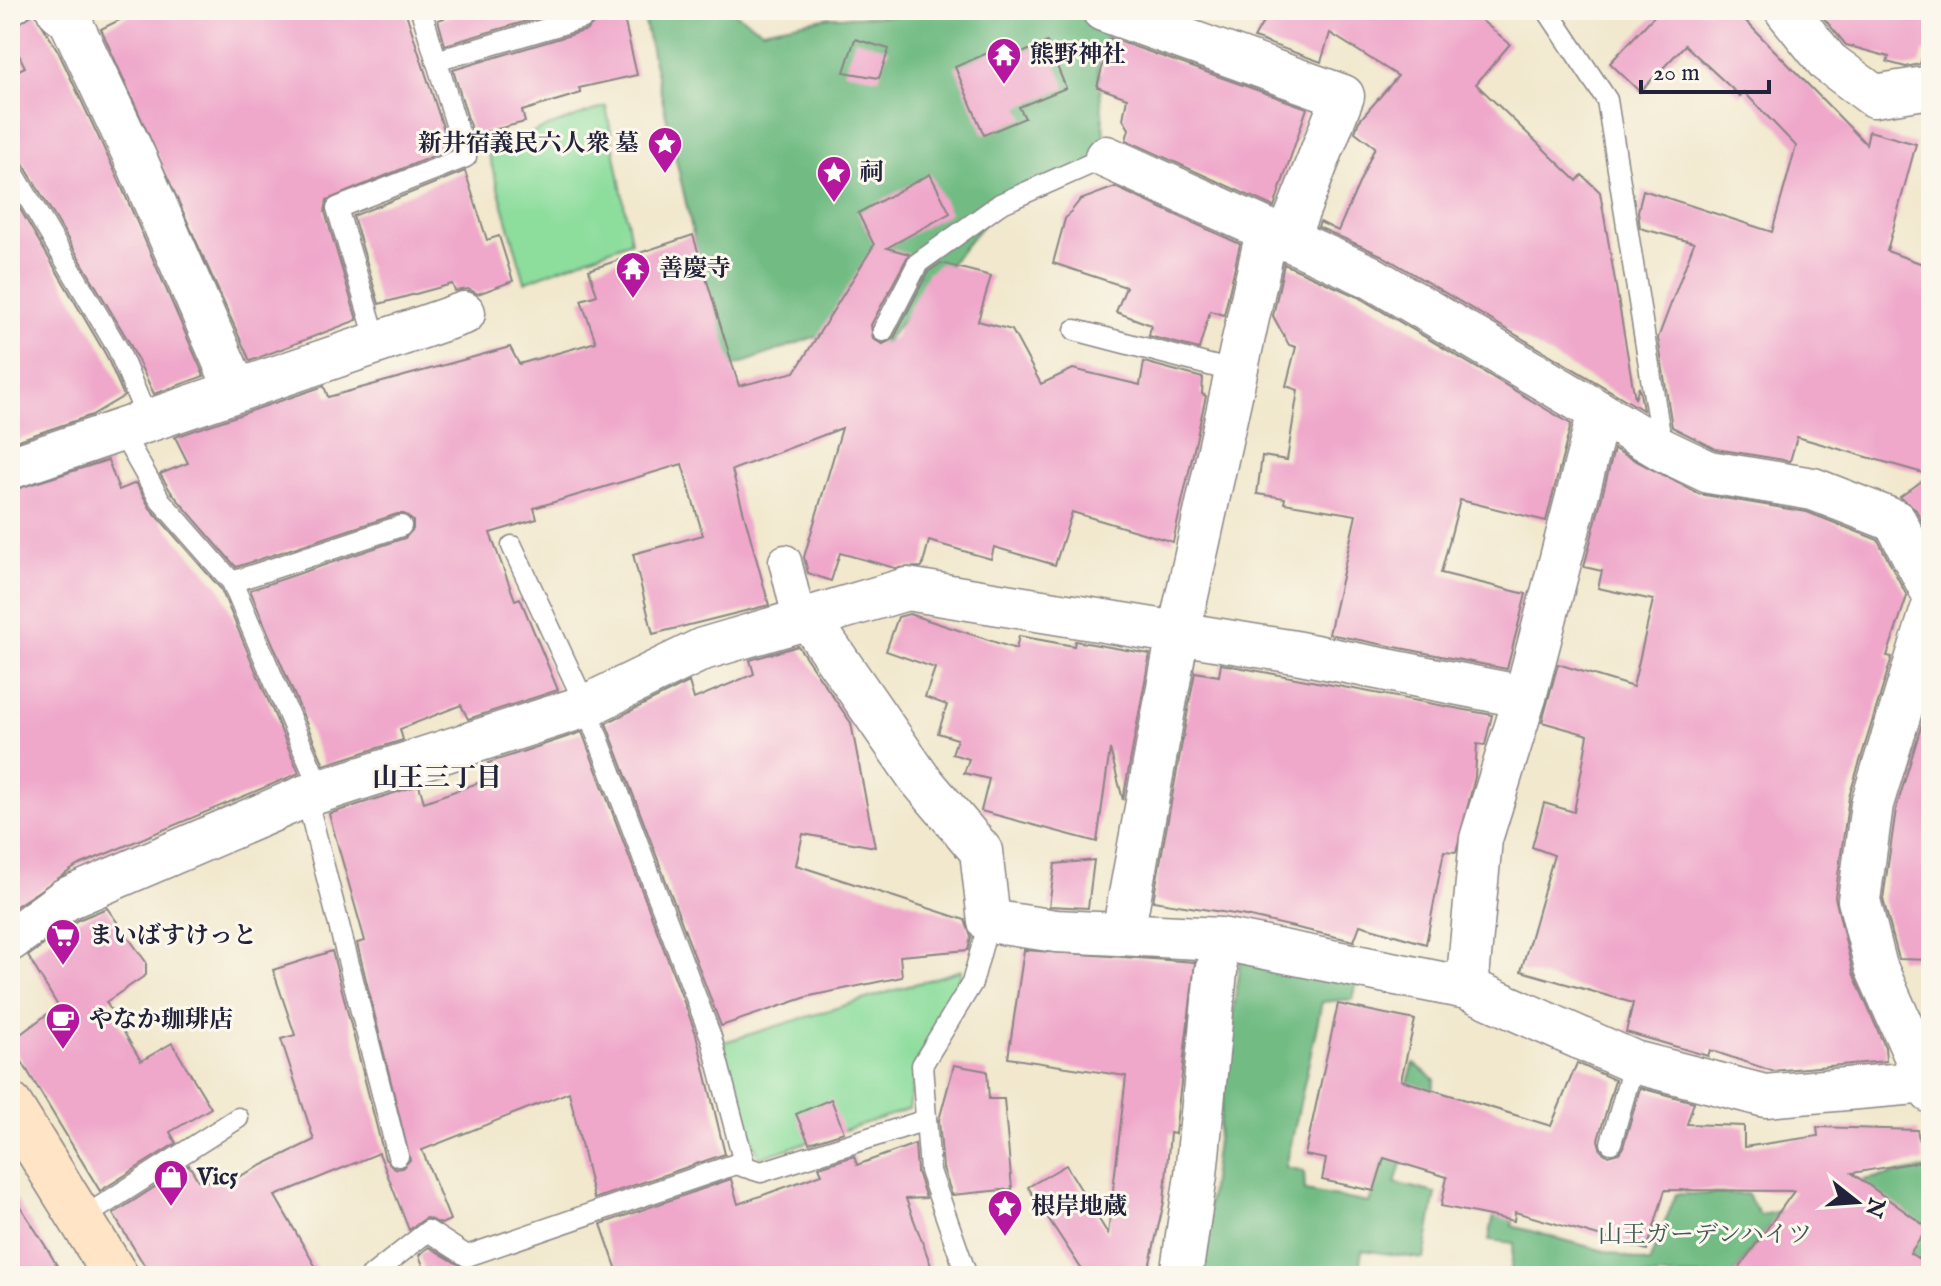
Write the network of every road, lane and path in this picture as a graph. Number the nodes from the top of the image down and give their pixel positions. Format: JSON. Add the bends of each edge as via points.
{"nodes":[{"id":1,"x":20,"y":10,"type":"edge"},
{"id":2,"x":421,"y":10,"type":"edge"},
{"id":3,"x":1103,"y":10,"type":"edge"},
{"id":4,"x":1547,"y":10,"type":"edge"},
{"id":5,"x":1786,"y":10,"type":"edge"},
{"id":6,"x":76,"y":13,"type":"edge"},
{"id":7,"x":10,"y":16,"type":"edge"},
{"id":8,"x":583,"y":18,"type":"dead end"},
{"id":9,"x":436,"y":61,"type":"junction"},
{"id":10,"x":1931,"y":87,"type":"edge"},
{"id":11,"x":1106,"y":157,"type":"joint"},
{"id":12,"x":13,"y":177,"type":"edge"},
{"id":13,"x":1277,"y":236,"type":"junction"},
{"id":14,"x":464,"y":313,"type":"dead end"},
{"id":15,"x":1075,"y":330,"type":"dead end"},
{"id":16,"x":883,"y":331,"type":"dead end"},
{"id":17,"x":377,"y":342,"type":"junction"},
{"id":18,"x":1236,"y":372,"type":"junction"},
{"id":19,"x":236,"y":390,"type":"junction"},
{"id":20,"x":1599,"y":412,"type":"junction"},
{"id":21,"x":134,"y":426,"type":"junction"},
{"id":22,"x":1663,"y":450,"type":"junction"},
{"id":23,"x":10,"y":468,"type":"edge"},
{"id":24,"x":401,"y":526,"type":"dead end"},
{"id":25,"x":512,"y":546,"type":"dead end"},
{"id":26,"x":785,"y":561,"type":"dead end"},
{"id":27,"x":232,"y":582,"type":"junction"},
{"id":28,"x":1931,"y":590,"type":"edge"},
{"id":29,"x":1931,"y":612,"type":"edge"},
{"id":30,"x":809,"y":619,"type":"junction"},
{"id":31,"x":1179,"y":634,"type":"junction"},
{"id":32,"x":1925,"y":654,"type":"edge"},
{"id":33,"x":1525,"y":697,"type":"junction"},
{"id":34,"x":586,"y":706,"type":"junction"},
{"id":35,"x":313,"y":794,"type":"junction"},
{"id":36,"x":989,"y":921,"type":"junction"},
{"id":37,"x":1123,"y":933,"type":"junction"},
{"id":38,"x":10,"y":940,"type":"edge"},
{"id":39,"x":1216,"y":971,"type":"dead end"},
{"id":40,"x":1467,"y":988,"type":"junction"},
{"id":41,"x":1634,"y":1062,"type":"junction"},
{"id":42,"x":1930,"y":1087,"type":"edge"},
{"id":43,"x":10,"y":1105,"type":"edge"},
{"id":44,"x":238,"y":1118,"type":"dead end"},
{"id":45,"x":926,"y":1120,"type":"junction"},
{"id":46,"x":1611,"y":1143,"type":"dead end"},
{"id":47,"x":398,"y":1156,"type":"dead end"},
{"id":48,"x":745,"y":1167,"type":"junction"},
{"id":49,"x":81,"y":1219,"type":"junction"},
{"id":50,"x":116,"y":1276,"type":"edge"},
{"id":51,"x":371,"y":1276,"type":"edge"},
{"id":52,"x":967,"y":1276,"type":"edge"},
{"id":53,"x":1181,"y":1276,"type":"edge"}],
"edges":[{"from":1,"to":7,"type":"lane"},
{"from":2,"to":9,"type":"lane"},
{"from":3,"to":13,"type":"street","via":[[1343,96]]},
{"from":4,"to":22,"type":"lane","via":[[1607,100]]},
{"from":5,"to":10,"type":"street","via":[[1828,62],[1874,96]]},
{"from":6,"to":19,"type":"street"},
{"from":8,"to":9,"type":"lane"},
{"from":9,"to":17,"type":"lane","via":[[466,157],[337,208]]},
{"from":11,"to":13,"type":"street"},
{"from":11,"to":16,"type":"lane","via":[[1000,204],[918,263]]},
{"from":12,"to":21,"type":"lane","via":[[118,349]]},
{"from":13,"to":18,"type":"street"},
{"from":13,"to":20,"type":"street","via":[[1369,276]]},
{"from":14,"to":17,"type":"street"},
{"from":15,"to":18,"type":"lane"},
{"from":17,"to":19,"type":"street"},
{"from":18,"to":31,"type":"street"},
{"from":19,"to":21,"type":"street"},
{"from":20,"to":22,"type":"street"},
{"from":20,"to":33,"type":"street","via":[[1550,576]]},
{"from":21,"to":23,"type":"street"},
{"from":21,"to":27,"type":"lane","via":[[160,500]]},
{"from":22,"to":28,"type":"street","via":[[1709,472],[1813,489],[1895,521]]},
{"from":24,"to":27,"type":"lane"},
{"from":25,"to":34,"type":"lane"},
{"from":26,"to":30,"type":"street","via":[[797,610]]},
{"from":27,"to":35,"type":"lane"},
{"from":29,"to":32,"type":"street"},
{"from":30,"to":31,"type":"street","via":[[907,589]]},
{"from":30,"to":34,"type":"street","via":[[703,649]]},
{"from":30,"to":36,"type":"street","via":[[919,778],[981,851]]},
{"from":31,"to":33,"type":"street","via":[[1296,647]]},
{"from":31,"to":37,"type":"street"},
{"from":32,"to":42,"type":"street","via":[[1872,804],[1859,900],[1876,967]]},
{"from":33,"to":40,"type":"street","via":[[1481,839]]},
{"from":34,"to":35,"type":"street"},
{"from":34,"to":48,"type":"lane","via":[[711,1037]]},
{"from":35,"to":38,"type":"street","via":[[66,899]]},
{"from":35,"to":47,"type":"lane"},
{"from":36,"to":37,"type":"street"},
{"from":36,"to":45,"type":"lane","via":[[972,983],[922,1065]]},
{"from":37,"to":40,"type":"street","via":[[1221,939]]},
{"from":39,"to":53,"type":"street"},
{"from":40,"to":41,"type":"street"},
{"from":41,"to":42,"type":"street","via":[[1765,1096]]},
{"from":41,"to":46,"type":"lane"},
{"from":43,"to":49,"type":"main road"},
{"from":44,"to":49,"type":"lane"},
{"from":45,"to":48,"type":"lane","via":[[761,1172]]},
{"from":45,"to":52,"type":"lane","via":[[930,1171]]},
{"from":48,"to":51,"type":"lane","via":[[736,1164],[467,1256],[428,1231]]},
{"from":49,"to":50,"type":"main road"}]}
